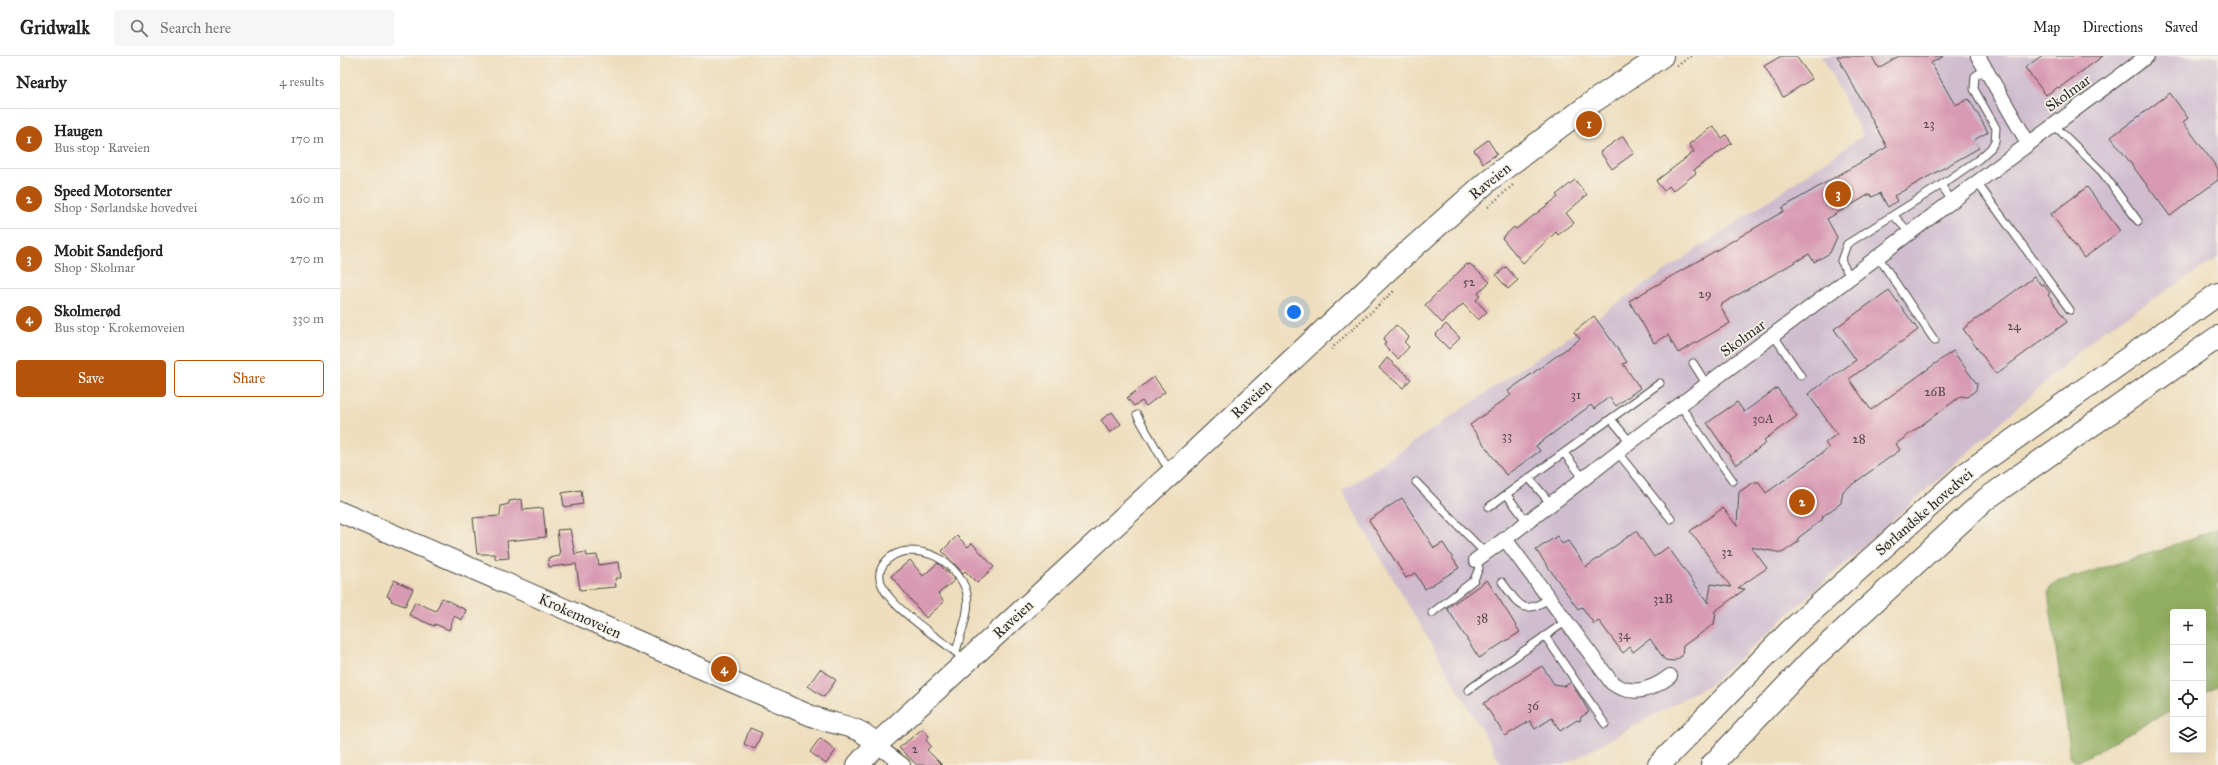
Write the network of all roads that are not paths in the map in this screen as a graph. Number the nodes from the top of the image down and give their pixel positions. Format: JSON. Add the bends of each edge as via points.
{"nodes":[{"id":1,"x":1978,"y":56,"type":"edge"},
{"id":2,"x":2147,"y":56,"type":"edge"},
{"id":3,"x":1667,"y":62,"type":"edge"},
{"id":4,"x":1986,"y":69,"type":"junction"},
{"id":5,"x":2054,"y":125,"type":"junction"},
{"id":6,"x":2028,"y":143,"type":"junction"},
{"id":7,"x":1941,"y":184,"type":"junction"},
{"id":8,"x":1978,"y":184,"type":"junction"},
{"id":9,"x":1954,"y":202,"type":"junction"},
{"id":10,"x":1894,"y":216,"type":"junction"},
{"id":11,"x":2138,"y":221,"type":"dead end"},
{"id":12,"x":1911,"y":234,"type":"junction"},
{"id":13,"x":1879,"y":258,"type":"junction"},
{"id":14,"x":1851,"y":279,"type":"junction"},
{"id":15,"x":2218,"y":294,"type":"edge"},
{"id":16,"x":2070,"y":310,"type":"dead end"},
{"id":17,"x":1774,"y":336,"type":"junction"},
{"id":18,"x":2218,"y":337,"type":"edge"},
{"id":19,"x":1935,"y":341,"type":"dead end"},
{"id":20,"x":1693,"y":363,"type":"dead end"},
{"id":21,"x":1801,"y":376,"type":"dead end"},
{"id":22,"x":1660,"y":383,"type":"dead end"},
{"id":23,"x":1707,"y":385,"type":"junction"},
{"id":24,"x":1680,"y":405,"type":"junction"},
{"id":25,"x":1137,"y":415,"type":"dead end"},
{"id":26,"x":1611,"y":418,"type":"junction"},
{"id":27,"x":1631,"y":442,"type":"junction"},
{"id":28,"x":1564,"y":453,"type":"junction"},
{"id":29,"x":1618,"y":453,"type":"junction"},
{"id":30,"x":1173,"y":472,"type":"junction"},
{"id":31,"x":1529,"y":478,"type":"junction"},
{"id":32,"x":1584,"y":479,"type":"junction"},
{"id":33,"x":1733,"y":481,"type":"dead end"},
{"id":34,"x":1416,"y":482,"type":"dead end"},
{"id":35,"x":1507,"y":494,"type":"junction"},
{"id":36,"x":1551,"y":504,"type":"junction"},
{"id":37,"x":1489,"y":507,"type":"dead end"},
{"id":38,"x":340,"y":512,"type":"edge"},
{"id":39,"x":1671,"y":519,"type":"dead end"},
{"id":40,"x":1527,"y":522,"type":"junction"},
{"id":41,"x":1505,"y":540,"type":"junction"},
{"id":42,"x":1481,"y":556,"type":"junction"},
{"id":43,"x":1502,"y":582,"type":"dead end"},
{"id":44,"x":1548,"y":599,"type":"junction"},
{"id":45,"x":1432,"y":613,"type":"dead end"},
{"id":46,"x":1565,"y":622,"type":"junction"},
{"id":47,"x":1545,"y":636,"type":"junction"},
{"id":48,"x":961,"y":657,"type":"junction"},
{"id":49,"x":1670,"y":676,"type":"dead end"},
{"id":50,"x":1468,"y":690,"type":"dead end"},
{"id":51,"x":1605,"y":724,"type":"dead end"},
{"id":52,"x":876,"y":745,"type":"junction"},
{"id":53,"x":858,"y":765,"type":"edge"},
{"id":54,"x":903,"y":765,"type":"edge"},
{"id":55,"x":1660,"y":765,"type":"edge"},
{"id":56,"x":1712,"y":765,"type":"edge"}],
"edges":[{"from":1,"to":4,"type":"street"},
{"from":2,"to":5,"type":"street","name":"Skolmar"},
{"from":3,"to":30,"type":"main road","name":"Raveien","via":[[1594,101],[1489,180],[1389,269]]},
{"from":4,"to":6,"type":"street"},
{"from":4,"to":7,"type":"lane","via":[[1975,76],[1974,89],[1996,128],[1995,142],[1979,159]]},
{"from":5,"to":6,"type":"street","name":"Skolmar"},
{"from":5,"to":11,"type":"lane","via":[[2102,172]]},
{"from":6,"to":8,"type":"street","name":"Skolmar"},
{"from":7,"to":9,"type":"lane"},
{"from":7,"to":10,"type":"lane"},
{"from":8,"to":9,"type":"street","name":"Skolmar"},
{"from":8,"to":16,"type":"lane"},
{"from":9,"to":12,"type":"street","name":"Skolmar"},
{"from":10,"to":12,"type":"lane"},
{"from":10,"to":14,"type":"lane","via":[[1847,244],[1841,261]]},
{"from":12,"to":13,"type":"street","name":"Skolmar"},
{"from":13,"to":14,"type":"street","name":"Skolmar"},
{"from":13,"to":19,"type":"lane"},
{"from":14,"to":17,"type":"street","name":"Skolmar"},
{"from":15,"to":55,"type":"main road","name":"Sørlandske hovedvei","via":[[1964,475],[1790,632]]},
{"from":17,"to":21,"type":"lane"},
{"from":17,"to":23,"type":"street","name":"Skolmar"},
{"from":18,"to":56,"type":"main road","name":"Sørlandske hovedvei","via":[[1986,499],[1812,660]]},
{"from":20,"to":23,"type":"lane"},
{"from":22,"to":26,"type":"lane"},
{"from":23,"to":24,"type":"street","name":"Skolmar"},
{"from":24,"to":27,"type":"street","name":"Skolmar"},
{"from":24,"to":33,"type":"lane"},
{"from":25,"to":30,"type":"lane","via":[[1164,462]]},
{"from":26,"to":27,"type":"lane"},
{"from":26,"to":28,"type":"lane"},
{"from":27,"to":29,"type":"street","name":"Skolmar"},
{"from":28,"to":31,"type":"lane"},
{"from":28,"to":32,"type":"lane"},
{"from":29,"to":32,"type":"street","name":"Skolmar"},
{"from":29,"to":39,"type":"lane"},
{"from":30,"to":48,"type":"main road","name":"Raveien"},
{"from":31,"to":35,"type":"lane"},
{"from":31,"to":36,"type":"lane"},
{"from":32,"to":36,"type":"street","name":"Skolmar"},
{"from":34,"to":42,"type":"lane"},
{"from":35,"to":37,"type":"lane"},
{"from":35,"to":40,"type":"lane"},
{"from":36,"to":40,"type":"street","name":"Skolmar"},
{"from":38,"to":52,"type":"main road","name":"Krokemoveien","via":[[820,719],[862,746]]},
{"from":40,"to":41,"type":"street","name":"Skolmar"},
{"from":41,"to":42,"type":"street","name":"Skolmar"},
{"from":41,"to":44,"type":"street"},
{"from":42,"to":45,"type":"lane","via":[[1474,580]]},
{"from":43,"to":44,"type":"lane","via":[[1519,605],[1525,608],[1538,606]]},
{"from":44,"to":46,"type":"street"},
{"from":46,"to":47,"type":"lane"},
{"from":46,"to":49,"type":"street","via":[[1617,687],[1628,691],[1646,690],[1658,686]]},
{"from":47,"to":50,"type":"lane"},
{"from":47,"to":51,"type":"lane"},
{"from":48,"to":48,"type":"lane","via":[[968,610],[966,585],[941,559],[930,554],[917,551],[902,552],[889,557],[881,567],[879,579],[892,600],[908,617],[934,633]]},
{"from":48,"to":52,"type":"main road","name":"Raveien"},
{"from":52,"to":53,"type":"main road","name":"Raveien"},
{"from":52,"to":54,"type":"street"}]}
